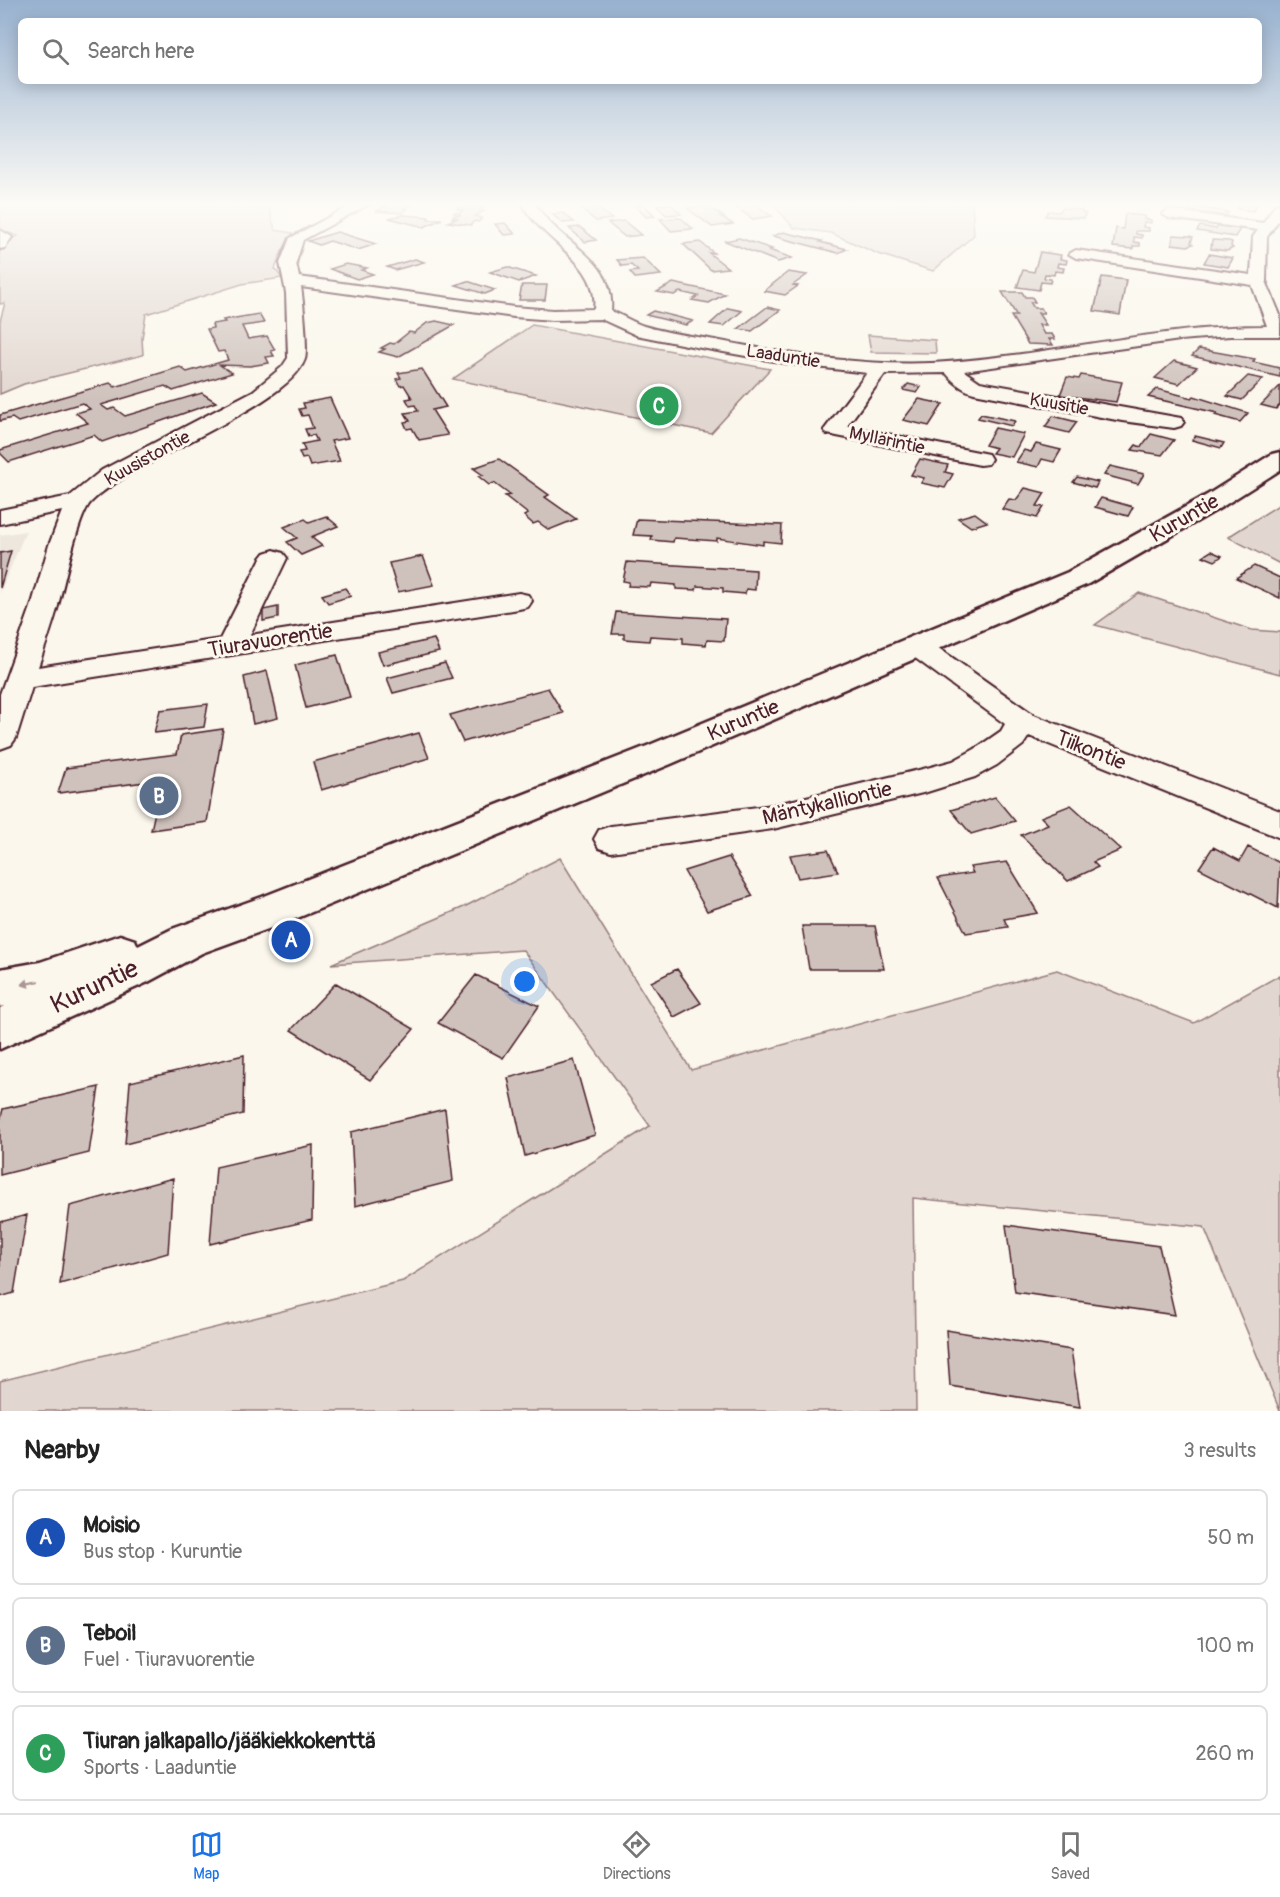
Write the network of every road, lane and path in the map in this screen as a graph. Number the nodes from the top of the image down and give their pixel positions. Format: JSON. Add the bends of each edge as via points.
{"nodes":[{"id":1,"x":289,"y":269,"type":"edge"},
{"id":2,"x":592,"y":269,"type":"edge"},
{"id":3,"x":1176,"y":269,"type":"edge"},
{"id":4,"x":1258,"y":269,"type":"edge"},
{"id":5,"x":292,"y":281,"type":"junction"},
{"id":6,"x":1258,"y":281,"type":"junction"},
{"id":7,"x":602,"y":314,"type":"junction"},
{"id":8,"x":1279,"y":331,"type":"edge"},
{"id":9,"x":880,"y":368,"type":"junction"},
{"id":10,"x":953,"y":368,"type":"junction"},
{"id":11,"x":1174,"y":422,"type":"dead end"},
{"id":12,"x":980,"y":459,"type":"dead end"},
{"id":13,"x":1280,"y":459,"type":"edge"},
{"id":14,"x":78,"y":501,"type":"junction"},
{"id":15,"x":0,"y":517,"type":"edge"},
{"id":16,"x":274,"y":558,"type":"dead end"},
{"id":17,"x":519,"y":601,"type":"dead end"},
{"id":18,"x":230,"y":646,"type":"junction"},
{"id":19,"x":916,"y":646,"type":"junction"},
{"id":20,"x":21,"y":680,"type":"junction"},
{"id":21,"x":1023,"y":722,"type":"junction"},
{"id":22,"x":0,"y":738,"type":"edge"},
{"id":23,"x":1280,"y":825,"type":"edge"},
{"id":24,"x":611,"y":839,"type":"dead end"},
{"id":25,"x":187,"y":941,"type":"junction"},
{"id":26,"x":0,"y":988,"type":"edge"},
{"id":27,"x":0,"y":1029,"type":"edge"}],
"edges":[{"from":1,"to":5,"type":"street","name":"Kuusistontie"},
{"from":2,"to":7,"type":"street","via":[[603,288]]},
{"from":3,"to":6,"type":"street"},
{"from":4,"to":6,"type":"street"},
{"from":5,"to":7,"type":"street","name":"Laaduntie","via":[[548,315]]},
{"from":5,"to":14,"type":"street","name":"Kuusistontie","via":[[297,358],[289,370],[260,395],[110,476]]},
{"from":6,"to":8,"type":"street"},
{"from":7,"to":9,"type":"street","name":"Laaduntie","via":[[632,329],[717,346]]},
{"from":8,"to":10,"type":"street","name":"Laaduntie","via":[[1176,334],[1049,357]]},
{"from":9,"to":10,"type":"street","name":"Laaduntie"},
{"from":9,"to":12,"type":"street","name":"Myllärintie","via":[[834,430]]},
{"from":10,"to":11,"type":"street","name":"Kuusitie","via":[[974,387]]},
{"from":13,"to":19,"type":"main road","name":"Kuruntie","via":[[1078,579]]},
{"from":14,"to":15,"type":"street"},
{"from":14,"to":20,"type":"street"},
{"from":16,"to":18,"type":"street"},
{"from":17,"to":18,"type":"street","name":"Tiuravuorentie"},
{"from":18,"to":20,"type":"street","name":"Tiuravuorentie"},
{"from":19,"to":21,"type":"street","name":"Tiikontie"},
{"from":19,"to":25,"type":"main road","name":"Kuruntie","via":[[659,756]]},
{"from":20,"to":22,"type":"street"},
{"from":21,"to":23,"type":"street","name":"Tiikontie"},
{"from":21,"to":24,"type":"street","name":"Mäntykalliontie","via":[[1012,738],[986,757],[964,769],[927,780],[773,818]]},
{"from":25,"to":26,"type":"main road","name":"Kuruntie","one_way":true,"via":[[125,951],[40,981]]},
{"from":25,"to":27,"type":"main road","name":"Kuruntie"}]}
